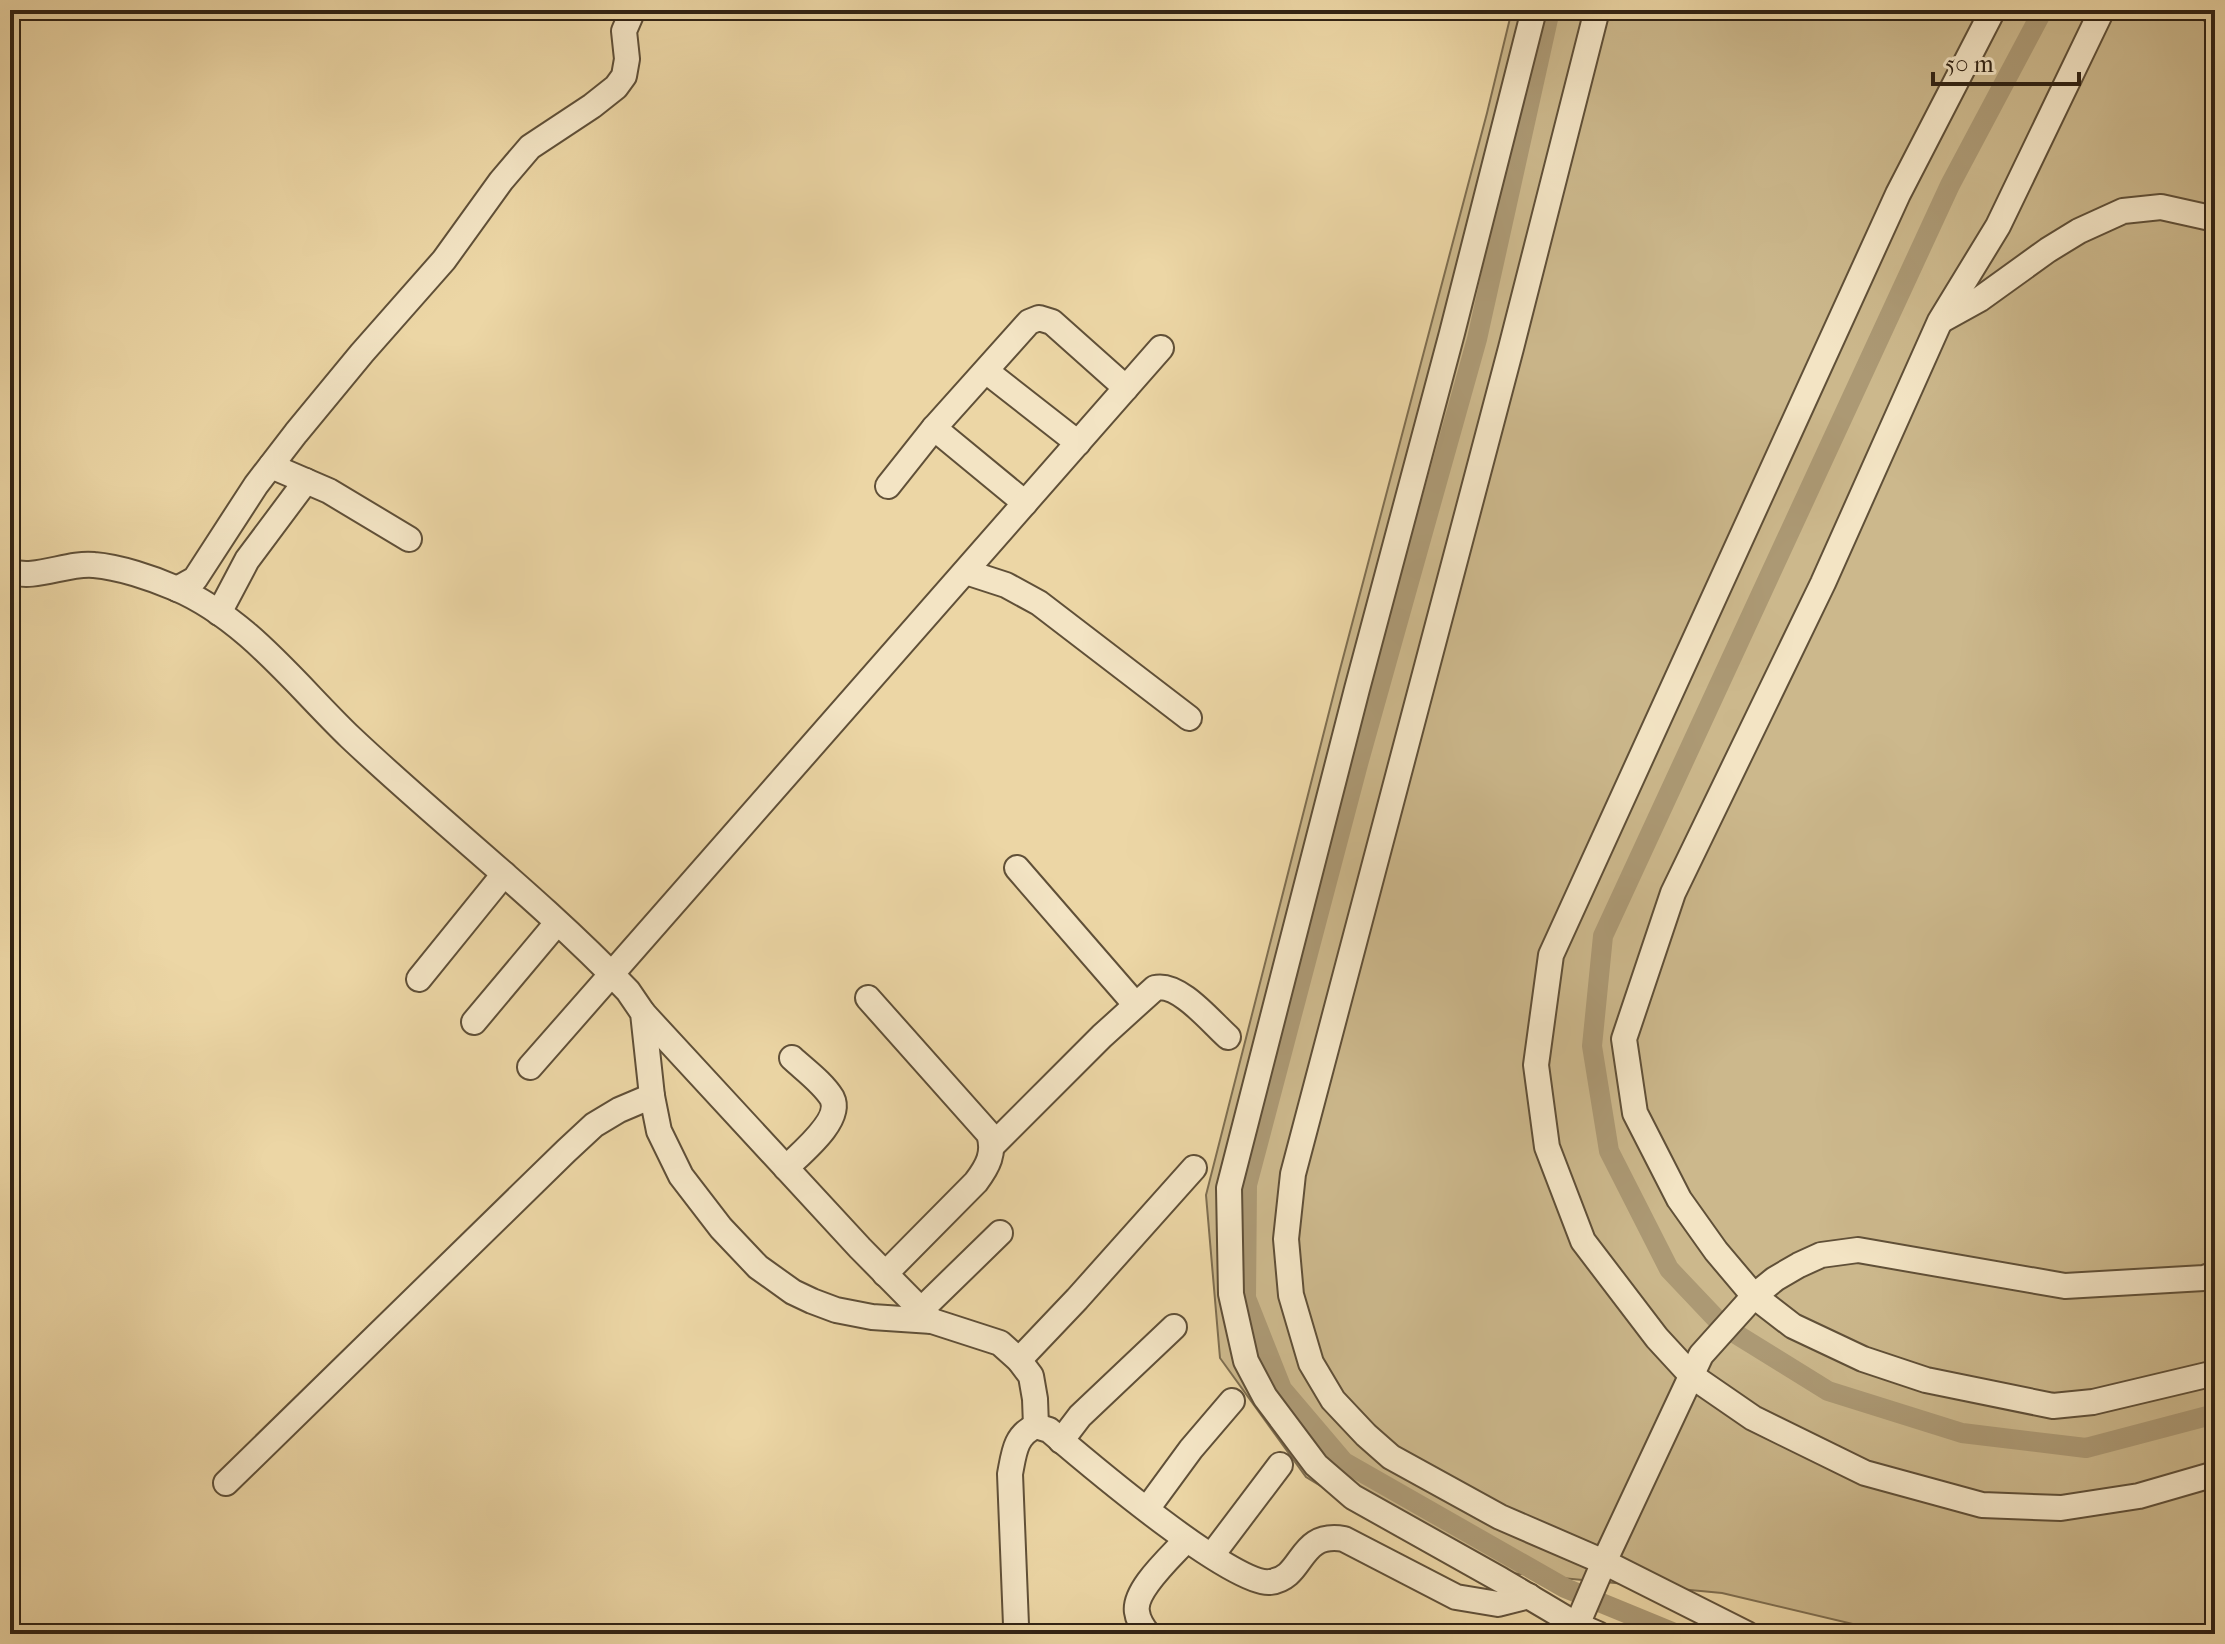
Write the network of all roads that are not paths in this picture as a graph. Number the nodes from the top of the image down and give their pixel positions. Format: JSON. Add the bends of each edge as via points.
{"nodes":[{"id":1,"x":633,"y":10,"type":"edge"},
{"id":2,"x":1534,"y":10,"type":"edge"},
{"id":3,"x":1597,"y":10,"type":"edge"},
{"id":4,"x":1993,"y":10,"type":"edge"},
{"id":5,"x":2102,"y":10,"type":"edge"},
{"id":6,"x":2215,"y":219,"type":"edge"},
{"id":7,"x":1940,"y":321,"type":"junction"},
{"id":8,"x":1161,"y":348,"type":"dead end"},
{"id":9,"x":986,"y":371,"type":"junction"},
{"id":10,"x":1126,"y":388,"type":"junction"},
{"id":11,"x":934,"y":428,"type":"junction"},
{"id":12,"x":1078,"y":443,"type":"junction"},
{"id":13,"x":271,"y":466,"type":"junction"},
{"id":14,"x":306,"y":481,"type":"junction"},
{"id":15,"x":888,"y":486,"type":"dead end"},
{"id":16,"x":1025,"y":503,"type":"junction"},
{"id":17,"x":409,"y":539,"type":"dead end"},
{"id":18,"x":10,"y":571,"type":"edge"},
{"id":19,"x":966,"y":572,"type":"junction"},
{"id":20,"x":177,"y":589,"type":"junction"},
{"id":21,"x":219,"y":613,"type":"junction"},
{"id":22,"x":1189,"y":718,"type":"dead end"},
{"id":23,"x":1017,"y":868,"type":"dead end"},
{"id":24,"x":504,"y":874,"type":"junction"},
{"id":25,"x":557,"y":923,"type":"junction"},
{"id":26,"x":611,"y":974,"type":"junction"},
{"id":27,"x":419,"y":979,"type":"dead end"},
{"id":28,"x":868,"y":998,"type":"dead end"},
{"id":29,"x":1135,"y":1004,"type":"junction"},
{"id":30,"x":643,"y":1013,"type":"junction"},
{"id":31,"x":474,"y":1022,"type":"dead end"},
{"id":32,"x":1228,"y":1037,"type":"dead end"},
{"id":33,"x":792,"y":1058,"type":"dead end"},
{"id":34,"x":530,"y":1067,"type":"dead end"},
{"id":35,"x":652,"y":1096,"type":"junction"},
{"id":36,"x":992,"y":1146,"type":"junction"},
{"id":37,"x":786,"y":1168,"type":"junction"},
{"id":38,"x":1194,"y":1168,"type":"dead end"},
{"id":39,"x":1000,"y":1233,"type":"dead end"},
{"id":40,"x":885,"y":1274,"type":"junction"},
{"id":41,"x":2215,"y":1274,"type":"edge"},
{"id":42,"x":1749,"y":1301,"type":"junction"},
{"id":43,"x":927,"y":1316,"type":"junction"},
{"id":44,"x":1174,"y":1327,"type":"dead end"},
{"id":45,"x":1019,"y":1360,"type":"junction"},
{"id":46,"x":1697,"y":1366,"type":"junction"},
{"id":47,"x":2215,"y":1373,"type":"edge"},
{"id":48,"x":1232,"y":1401,"type":"dead end"},
{"id":49,"x":1036,"y":1426,"type":"junction"},
{"id":50,"x":1061,"y":1441,"type":"junction"},
{"id":51,"x":1280,"y":1465,"type":"dead end"},
{"id":52,"x":2215,"y":1474,"type":"edge"},
{"id":53,"x":226,"y":1483,"type":"dead end"},
{"id":54,"x":1147,"y":1509,"type":"junction"},
{"id":55,"x":1186,"y":1540,"type":"junction"},
{"id":56,"x":1212,"y":1555,"type":"junction"},
{"id":57,"x":1602,"y":1567,"type":"junction"},
{"id":58,"x":1529,"y":1596,"type":"junction"},
{"id":59,"x":1584,"y":1627,"type":"edge"},
{"id":60,"x":1015,"y":1634,"type":"edge"},
{"id":61,"x":1148,"y":1634,"type":"edge"},
{"id":62,"x":1747,"y":1634,"type":"edge"}],
"edges":[{"from":1,"to":13,"type":"street","via":[[624,31],[624,76],[616,87],[530,147],[444,260]]},
{"from":2,"to":58,"type":"street","via":[[1229,1188],[1231,1294],[1246,1361],[1265,1397],[1316,1465],[1353,1497]]},
{"from":3,"to":57,"type":"street","via":[[1293,1174],[1286,1239],[1291,1295],[1311,1363],[1333,1400],[1366,1435],[1391,1457]]},
{"from":4,"to":46,"type":"street","via":[[1898,194],[1551,955],[1536,1065],[1547,1147],[1583,1241],[1657,1338]]},
{"from":5,"to":7,"type":"street","via":[[1998,226]]},
{"from":6,"to":7,"type":"street","via":[[2161,207],[2123,211],[2079,231]]},
{"from":7,"to":42,"type":"street","via":[[1823,583],[1673,893],[1624,1039],[1635,1113],[1679,1199]]},
{"from":8,"to":10,"type":"street"},
{"from":9,"to":10,"type":"street","via":[[1021,329],[1039,318],[1052,322]]},
{"from":9,"to":11,"type":"street"},
{"from":9,"to":12,"type":"street"},
{"from":10,"to":12,"type":"street"},
{"from":11,"to":15,"type":"street"},
{"from":11,"to":16,"type":"street"},
{"from":12,"to":16,"type":"street"},
{"from":13,"to":14,"type":"street"},
{"from":13,"to":20,"type":"street","via":[[195,579]]},
{"from":14,"to":17,"type":"street"},
{"from":14,"to":21,"type":"street","via":[[247,560]]},
{"from":16,"to":19,"type":"street"},
{"from":18,"to":20,"type":"street","via":[[27,574],[93,565]]},
{"from":19,"to":22,"type":"street","via":[[1039,603]]},
{"from":19,"to":26,"type":"street"},
{"from":20,"to":21,"type":"street"},
{"from":21,"to":24,"type":"street"},
{"from":23,"to":29,"type":"street"},
{"from":24,"to":25,"type":"street"},
{"from":24,"to":27,"type":"street"},
{"from":25,"to":26,"type":"street"},
{"from":25,"to":31,"type":"street"},
{"from":26,"to":30,"type":"street"},
{"from":26,"to":34,"type":"street"},
{"from":28,"to":36,"type":"street","via":[[989,1134]]},
{"from":29,"to":32,"type":"street","via":[[1155,988],[1171,988]]},
{"from":29,"to":36,"type":"street"},
{"from":30,"to":35,"type":"street"},
{"from":30,"to":37,"type":"street"},
{"from":33,"to":37,"type":"street","via":[[823,1087],[834,1112]]},
{"from":35,"to":43,"type":"street","via":[[659,1131],[681,1176],[758,1267],[793,1292],[836,1310],[872,1317]]},
{"from":35,"to":53,"type":"street","via":[[594,1125]]},
{"from":36,"to":40,"type":"street","via":[[986,1170],[976,1182]]},
{"from":37,"to":40,"type":"street"},
{"from":38,"to":45,"type":"street"},
{"from":39,"to":43,"type":"street"},
{"from":40,"to":43,"type":"street"},
{"from":41,"to":42,"type":"street","via":[[2065,1286],[1858,1250],[1821,1255],[1775,1279]]},
{"from":42,"to":46,"type":"street"},
{"from":42,"to":47,"type":"street","via":[[1863,1359],[1926,1380],[2053,1406],[2093,1402]]},
{"from":43,"to":45,"type":"street","via":[[1000,1343]]},
{"from":44,"to":50,"type":"street","via":[[1080,1416]]},
{"from":45,"to":49,"type":"street","via":[[1031,1376]]},
{"from":46,"to":52,"type":"street","via":[[1753,1418],[1865,1473],[1982,1505],[2061,1508],[2139,1496]]},
{"from":46,"to":57,"type":"street"},
{"from":48,"to":54,"type":"street"},
{"from":49,"to":50,"type":"street"},
{"from":49,"to":60,"type":"street","via":[[1025,1431],[1014,1450],[1010,1474]]},
{"from":50,"to":54,"type":"street"},
{"from":51,"to":56,"type":"street"},
{"from":54,"to":55,"type":"street"},
{"from":55,"to":56,"type":"street"},
{"from":55,"to":61,"type":"street","via":[[1138,1598],[1136,1611]]},
{"from":56,"to":58,"type":"street","via":[[1247,1577],[1273,1582],[1317,1540],[1329,1536],[1456,1597],[1498,1604]]},
{"from":57,"to":59,"type":"street"},
{"from":57,"to":62,"type":"street"},
{"from":58,"to":59,"type":"street"}]}
